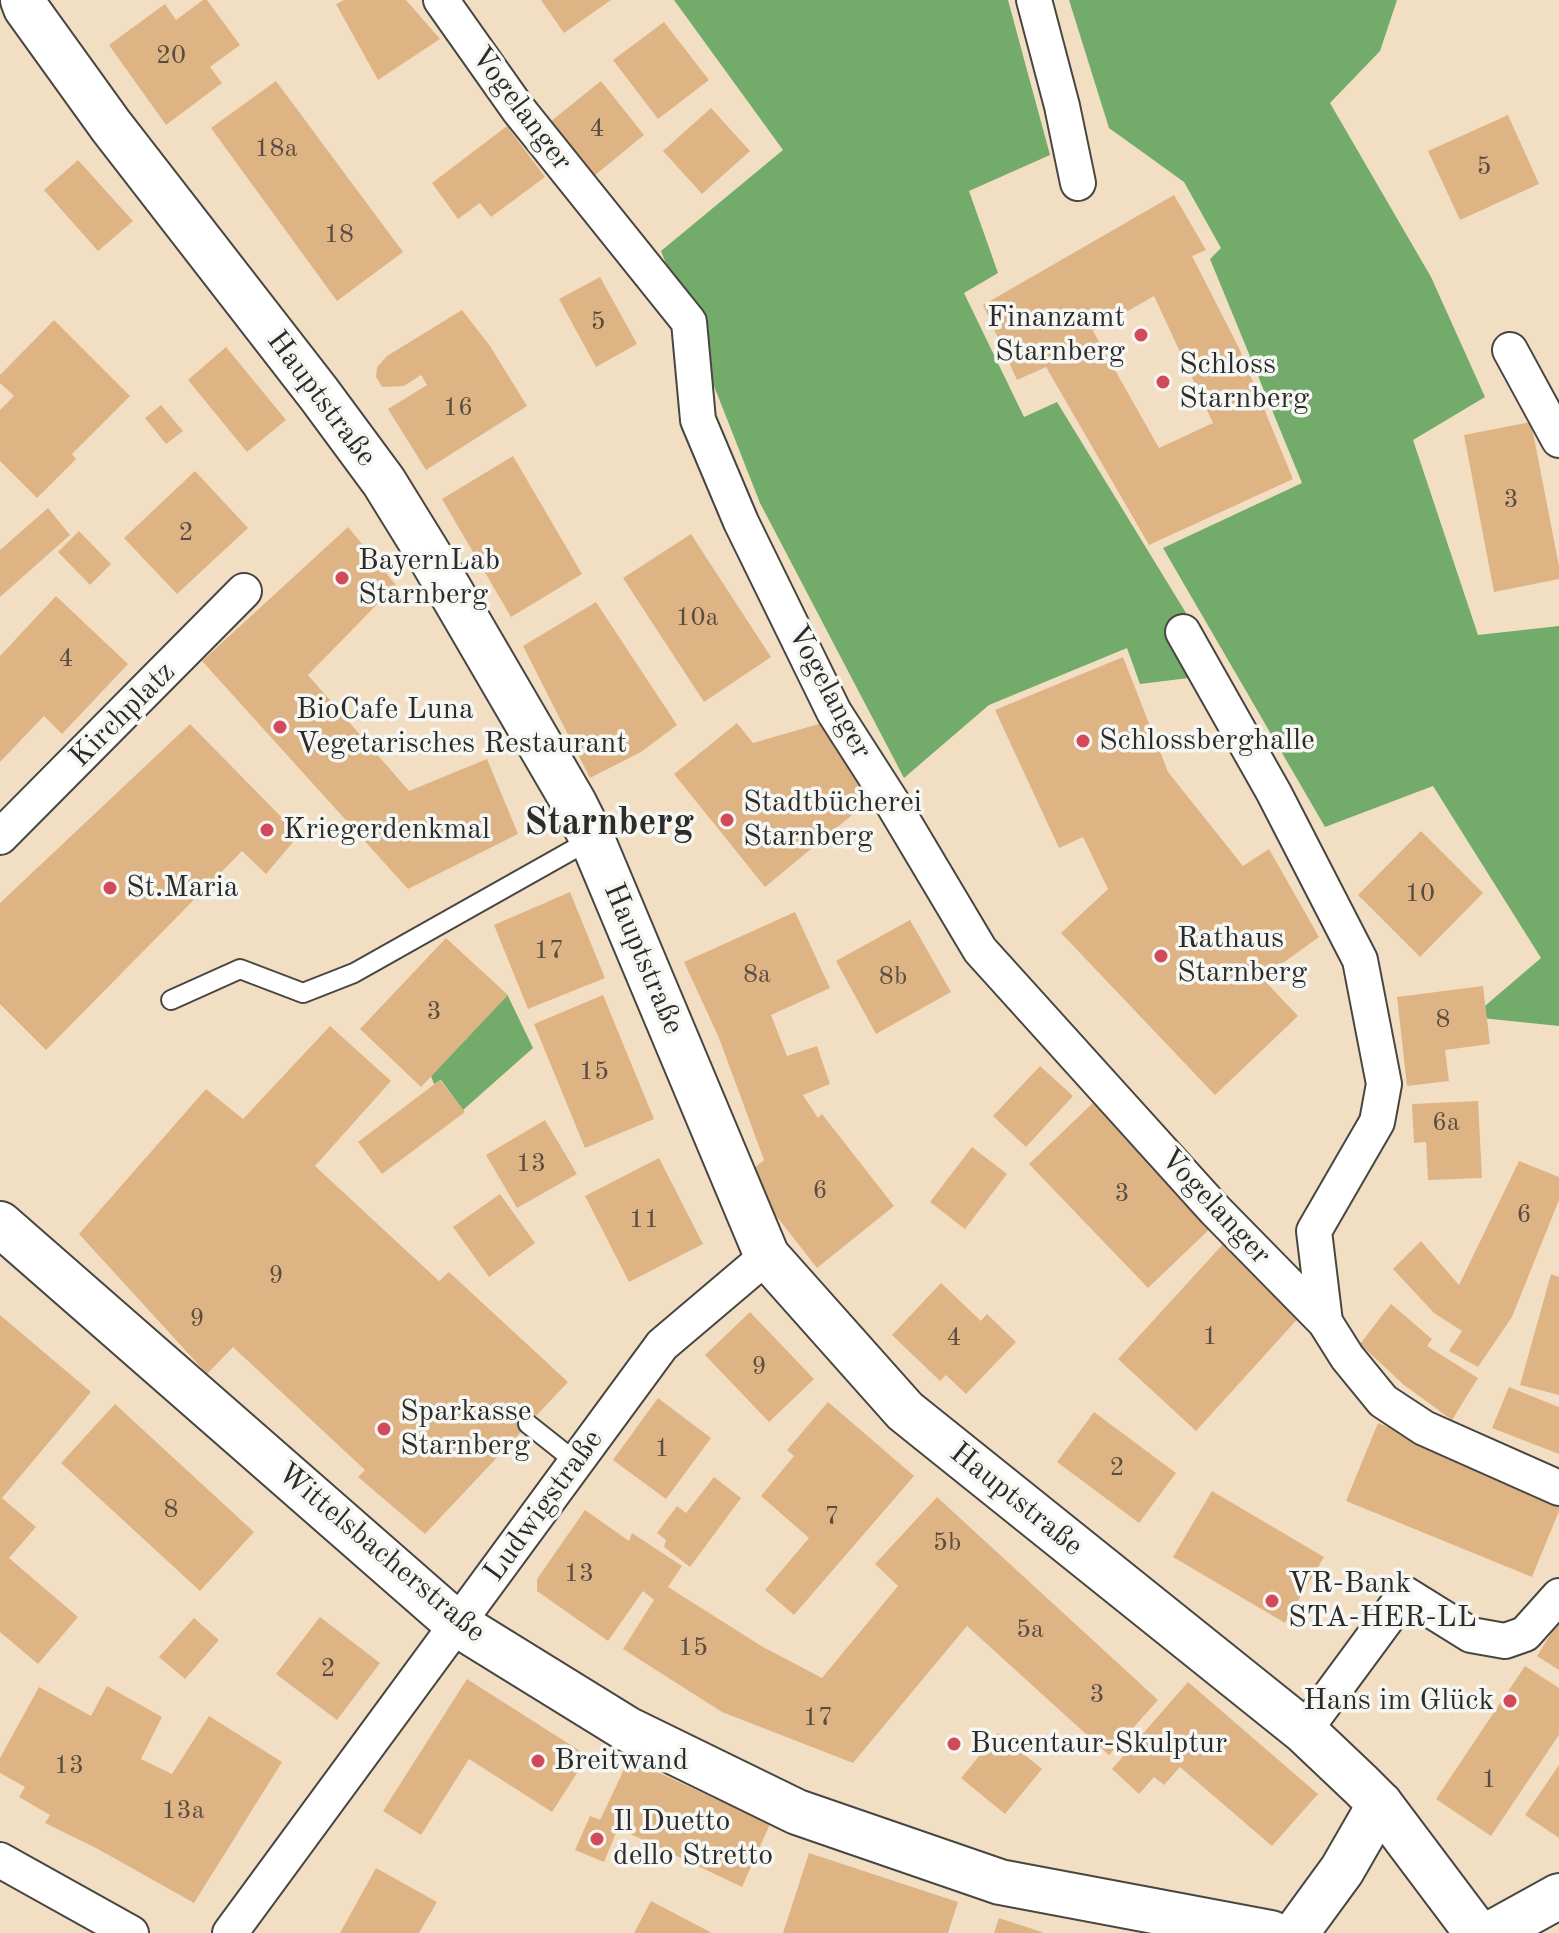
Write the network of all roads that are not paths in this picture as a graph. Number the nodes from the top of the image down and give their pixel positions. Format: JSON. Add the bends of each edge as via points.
{"nodes":[{"id":1,"x":23,"y":0,"type":"edge"},
{"id":2,"x":441,"y":0,"type":"edge"},
{"id":3,"x":1034,"y":0,"type":"edge"},
{"id":4,"x":1078,"y":183,"type":"dead end"},
{"id":5,"x":1510,"y":350,"type":"dead end"},
{"id":6,"x":1559,"y":440,"type":"edge"},
{"id":7,"x":244,"y":591,"type":"dead end"},
{"id":8,"x":1183,"y":632,"type":"dead end"},
{"id":9,"x":0,"y":837,"type":"edge"},
{"id":10,"x":592,"y":839,"type":"junction"},
{"id":11,"x":171,"y":1000,"type":"dead end"},
{"id":12,"x":0,"y":1224,"type":"edge"},
{"id":13,"x":767,"y":1256,"type":"junction"},
{"id":14,"x":1325,"y":1322,"type":"junction"},
{"id":15,"x":528,"y":1424,"type":"dead end"},
{"id":16,"x":576,"y":1462,"type":"junction"},
{"id":17,"x":1559,"y":1488,"type":"edge"},
{"id":18,"x":1559,"y":1596,"type":"edge"},
{"id":19,"x":457,"y":1624,"type":"junction"},
{"id":20,"x":1304,"y":1731,"type":"junction"},
{"id":21,"x":1380,"y":1804,"type":"junction"},
{"id":22,"x":0,"y":1860,"type":"edge"},
{"id":23,"x":1559,"y":1896,"type":"edge"},
{"id":24,"x":131,"y":1933,"type":"edge"},
{"id":25,"x":230,"y":1933,"type":"edge"},
{"id":26,"x":1271,"y":1933,"type":"edge"},
{"id":27,"x":1296,"y":1933,"type":"edge"},
{"id":28,"x":1477,"y":1933,"type":"edge"},
{"id":29,"x":1492,"y":1933,"type":"edge"}],
"edges":[{"from":1,"to":10,"type":"main road","name":"Hauptstraße","via":[[104,117],[384,482]]},
{"from":2,"to":14,"type":"street","name":"Vogelanger","via":[[518,109],[689,322],[698,420],[741,522],[834,712],[980,950],[1215,1210]]},
{"from":3,"to":4,"type":"street"},
{"from":5,"to":6,"type":"street"},
{"from":7,"to":9,"type":"street","name":"Kirchplatz"},
{"from":8,"to":14,"type":"street","via":[[1360,960],[1384,1084],[1377,1122],[1314,1231]]},
{"from":10,"to":11,"type":"lane","via":[[354,973],[303,993],[240,969]]},
{"from":10,"to":13,"type":"main road","name":"Hauptstraße","via":[[681,1029]]},
{"from":12,"to":19,"type":"main road","name":"Wittelsbacherstraße"},
{"from":13,"to":16,"type":"street","name":"Ludwigstraße","via":[[662,1345]]},
{"from":13,"to":20,"type":"main road","name":"Hauptstraße","via":[[905,1411]]},
{"from":14,"to":17,"type":"street","via":[[1383,1401],[1424,1428]]},
{"from":15,"to":16,"type":"lane"},
{"from":16,"to":19,"type":"street","name":"Ludwigstraße"},
{"from":18,"to":20,"type":"street","via":[[1525,1634],[1505,1641],[1471,1635],[1405,1594]]},
{"from":19,"to":25,"type":"street","name":"Ludwigstraße"},
{"from":19,"to":26,"type":"main road","name":"Wittelsbacherstraße","via":[[627,1729],[797,1812],[1000,1882]]},
{"from":20,"to":21,"type":"main road","name":"Hauptstraße"},
{"from":21,"to":27,"type":"main road","via":[[1342,1870]]},
{"from":21,"to":28,"type":"main road","name":"Hauptstraße"},
{"from":22,"to":24,"type":"street"},
{"from":23,"to":29,"type":"main road"}]}
